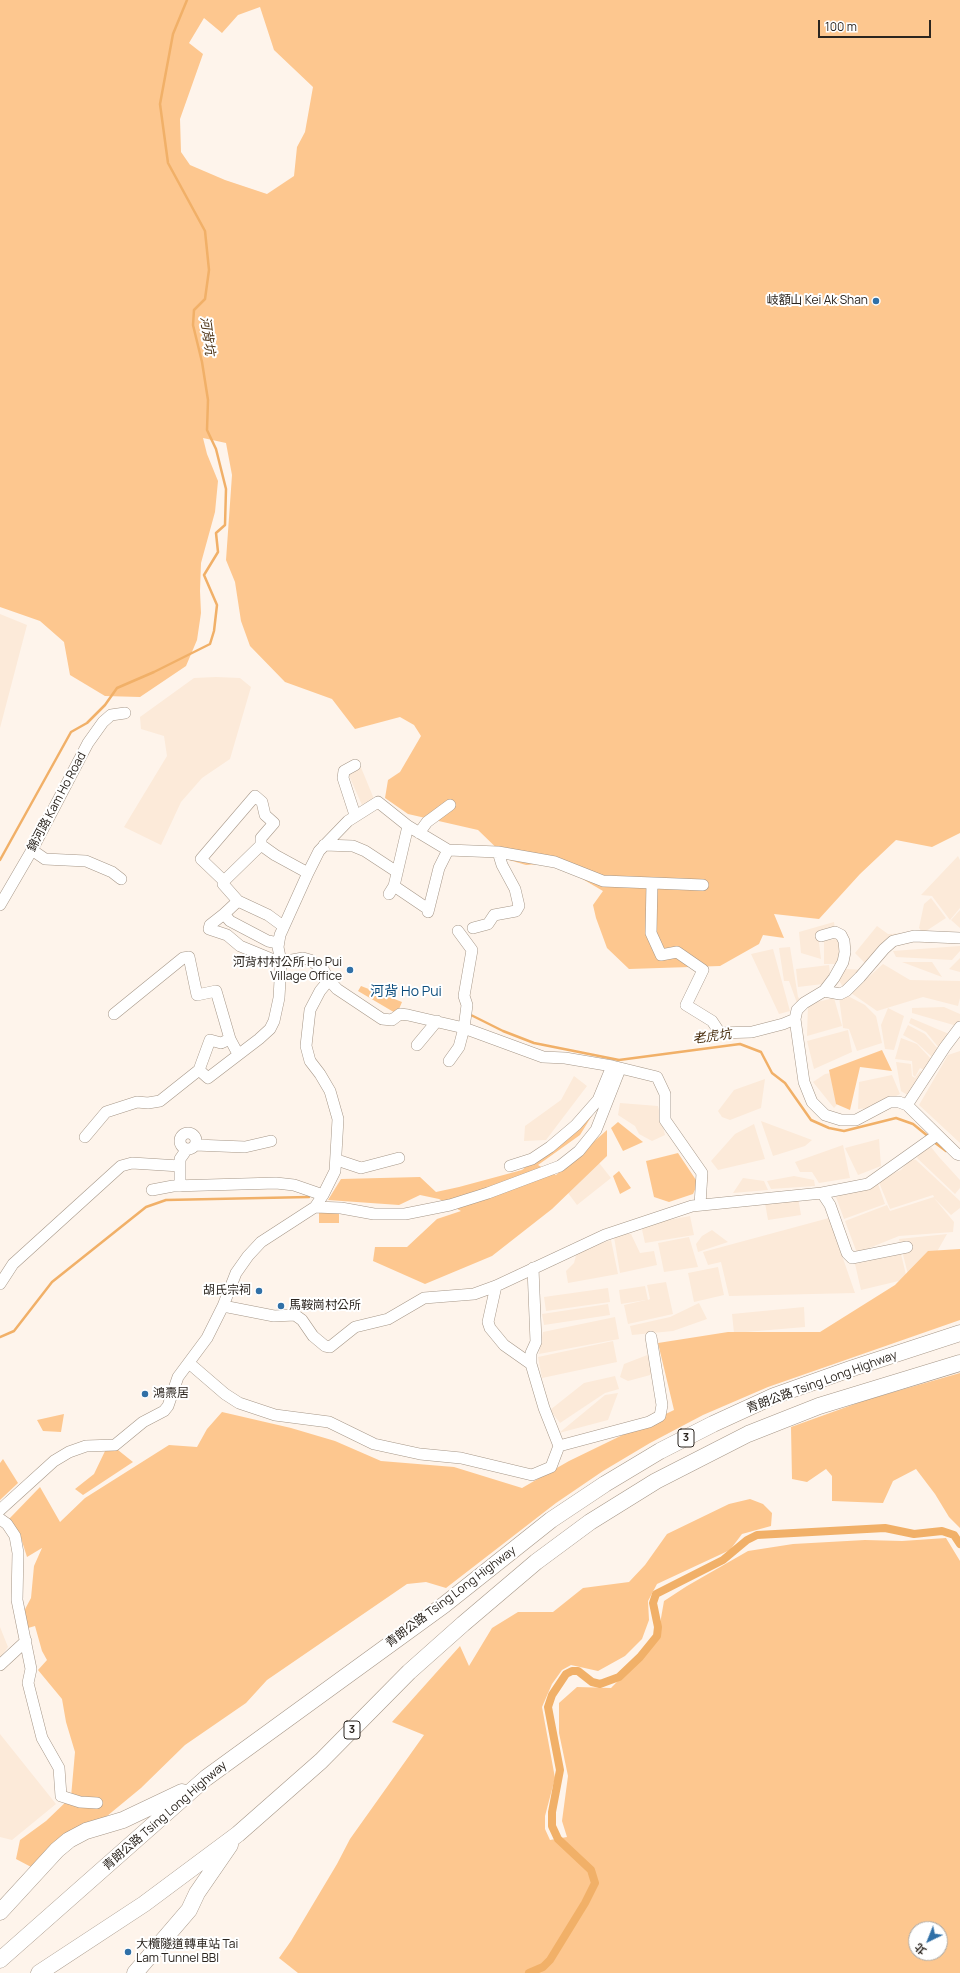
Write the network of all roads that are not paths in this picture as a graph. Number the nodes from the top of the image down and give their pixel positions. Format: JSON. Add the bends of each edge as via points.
{"nodes":[{"id":1,"x":125,"y":713,"type":"dead end"},
{"id":2,"x":355,"y":765,"type":"dead end"},
{"id":3,"x":450,"y":805,"type":"dead end"},
{"id":4,"x":355,"y":815,"type":"junction"},
{"id":5,"x":408,"y":826,"type":"junction"},
{"id":6,"x":419,"y":832,"type":"junction"},
{"id":7,"x":262,"y":845,"type":"junction"},
{"id":8,"x":324,"y":845,"type":"junction"},
{"id":9,"x":32,"y":850,"type":"junction"},
{"id":10,"x":448,"y":850,"type":"junction"},
{"id":11,"x":498,"y":852,"type":"junction"},
{"id":12,"x":397,"y":872,"type":"junction"},
{"id":13,"x":308,"y":873,"type":"junction"},
{"id":14,"x":121,"y":879,"type":"dead end"},
{"id":15,"x":224,"y":881,"type":"junction"},
{"id":16,"x":652,"y":883,"type":"junction"},
{"id":17,"x":703,"y":885,"type":"dead end"},
{"id":18,"x":238,"y":901,"type":"junction"},
{"id":19,"x":0,"y":905,"type":"edge"},
{"id":20,"x":224,"y":914,"type":"junction"},
{"id":21,"x":283,"y":926,"type":"junction"},
{"id":22,"x":473,"y":928,"type":"dead end"},
{"id":23,"x":458,"y":931,"type":"dead end"},
{"id":24,"x":821,"y":936,"type":"dead end"},
{"id":25,"x":960,"y":938,"type":"edge"},
{"id":26,"x":278,"y":943,"type":"junction"},
{"id":27,"x":281,"y":962,"type":"junction"},
{"id":28,"x":329,"y":980,"type":"junction"},
{"id":29,"x":824,"y":991,"type":"junction"},
{"id":30,"x":114,"y":1014,"type":"dead end"},
{"id":31,"x":795,"y":1019,"type":"junction"},
{"id":32,"x":437,"y":1021,"type":"junction"},
{"id":33,"x":960,"y":1027,"type":"edge"},
{"id":34,"x":464,"y":1028,"type":"junction"},
{"id":35,"x":230,"y":1040,"type":"junction"},
{"id":36,"x":417,"y":1045,"type":"dead end"},
{"id":37,"x":238,"y":1054,"type":"junction"},
{"id":38,"x":450,"y":1061,"type":"dead end"},
{"id":39,"x":616,"y":1067,"type":"junction"},
{"id":40,"x":199,"y":1070,"type":"junction"},
{"id":41,"x":907,"y":1105,"type":"junction"},
{"id":42,"x":85,"y":1137,"type":"dead end"},
{"id":43,"x":933,"y":1138,"type":"junction"},
{"id":44,"x":272,"y":1141,"type":"dead end"},
{"id":45,"x":960,"y":1155,"type":"edge"},
{"id":46,"x":399,"y":1158,"type":"dead end"},
{"id":47,"x":337,"y":1160,"type":"junction"},
{"id":48,"x":180,"y":1166,"type":"junction"},
{"id":49,"x":510,"y":1166,"type":"dead end"},
{"id":50,"x":180,"y":1186,"type":"junction"},
{"id":51,"x":152,"y":1190,"type":"dead end"},
{"id":52,"x":822,"y":1193,"type":"junction"},
{"id":53,"x":323,"y":1195,"type":"junction"},
{"id":54,"x":700,"y":1205,"type":"junction"},
{"id":55,"x":315,"y":1207,"type":"junction"},
{"id":56,"x":907,"y":1247,"type":"dead end"},
{"id":57,"x":533,"y":1268,"type":"junction"},
{"id":58,"x":0,"y":1284,"type":"edge"},
{"id":59,"x":496,"y":1286,"type":"junction"},
{"id":60,"x":223,"y":1306,"type":"junction"},
{"id":61,"x":960,"y":1333,"type":"edge"},
{"id":62,"x":651,"y":1337,"type":"dead end"},
{"id":63,"x":189,"y":1363,"type":"junction"},
{"id":64,"x":960,"y":1363,"type":"edge"},
{"id":65,"x":531,"y":1364,"type":"junction"},
{"id":66,"x":559,"y":1446,"type":"junction"},
{"id":67,"x":0,"y":1510,"type":"edge"},
{"id":68,"x":0,"y":1519,"type":"edge"},
{"id":69,"x":26,"y":1641,"type":"junction"},
{"id":70,"x":0,"y":1666,"type":"edge"},
{"id":71,"x":198,"y":1785,"type":"junction"},
{"id":72,"x":97,"y":1803,"type":"dead end"},
{"id":73,"x":238,"y":1834,"type":"junction"},
{"id":74,"x":0,"y":1912,"type":"edge"},
{"id":75,"x":0,"y":1960,"type":"edge"},
{"id":76,"x":39,"y":1973,"type":"edge"},
{"id":77,"x":135,"y":1973,"type":"edge"}],
"edges":[{"from":1,"to":9,"type":"street","name":"錦河路 Kam Ho Road","via":[[111,715],[96,731]]},
{"from":2,"to":4,"type":"street","via":[[344,771],[343,778]]},
{"from":3,"to":6,"type":"street","via":[[427,822]]},
{"from":4,"to":5,"type":"street","via":[[378,802]]},
{"from":4,"to":8,"type":"street"},
{"from":5,"to":6,"type":"street"},
{"from":5,"to":12,"type":"street"},
{"from":6,"to":10,"type":"street"},
{"from":7,"to":13,"type":"street"},
{"from":7,"to":15,"type":"street"},
{"from":7,"to":15,"type":"street","via":[[261,838],[274,823],[265,815],[262,802],[255,796],[201,859]]},
{"from":8,"to":12,"type":"street","via":[[353,846]]},
{"from":8,"to":13,"type":"street"},
{"from":9,"to":14,"type":"street","via":[[45,859],[86,860]]},
{"from":9,"to":19,"type":"street","name":"錦河路 Kam Ho Road"},
{"from":10,"to":11,"type":"street"},
{"from":10,"to":12,"type":"street","via":[[439,868],[428,910],[391,890]]},
{"from":11,"to":16,"type":"street","via":[[555,862],[602,881]]},
{"from":11,"to":22,"type":"street","via":[[515,889],[519,906],[516,911],[494,915],[488,924]]},
{"from":13,"to":21,"type":"street"},
{"from":15,"to":18,"type":"street","via":[[223,884]]},
{"from":16,"to":17,"type":"street"},
{"from":16,"to":31,"type":"street","via":[[651,933],[662,955],[677,952],[703,970],[686,1005],[712,1021],[720,1033],[752,1032]]},
{"from":18,"to":20,"type":"street"},
{"from":18,"to":21,"type":"street","via":[[268,915]]},
{"from":20,"to":26,"type":"street","via":[[230,921],[268,941]]},
{"from":20,"to":27,"type":"street","via":[[210,925],[209,929],[227,935],[240,946]]},
{"from":21,"to":26,"type":"street"},
{"from":23,"to":34,"type":"street","via":[[472,950],[464,996]]},
{"from":24,"to":29,"type":"street","via":[[835,932],[841,935],[845,952],[834,978]]},
{"from":25,"to":29,"type":"street","via":[[914,936],[898,940],[884,949],[846,991],[840,994]]},
{"from":26,"to":27,"type":"street"},
{"from":27,"to":28,"type":"street","via":[[307,958],[323,969]]},
{"from":27,"to":37,"type":"street","via":[[279,998],[274,1021],[266,1034]]},
{"from":28,"to":32,"type":"street","via":[[382,1019],[392,1020],[404,1014]]},
{"from":28,"to":47,"type":"street","via":[[310,1010],[306,1046],[308,1058],[322,1076],[336,1106],[339,1125]]},
{"from":29,"to":31,"type":"street","via":[[804,1003],[797,1010]]},
{"from":30,"to":35,"type":"street","via":[[183,958],[189,957],[197,995],[216,991]]},
{"from":31,"to":41,"type":"street","via":[[804,1082],[812,1102],[825,1115],[841,1120],[856,1120],[890,1102]]},
{"from":32,"to":34,"type":"street"},
{"from":32,"to":36,"type":"street"},
{"from":33,"to":41,"type":"street"},
{"from":34,"to":38,"type":"street","via":[[459,1047]]},
{"from":34,"to":39,"type":"street","via":[[543,1057]]},
{"from":35,"to":37,"type":"street"},
{"from":35,"to":40,"type":"street","via":[[221,1043],[210,1040]]},
{"from":37,"to":40,"type":"street","via":[[208,1078]]},
{"from":39,"to":49,"type":"street","via":[[598,1100],[576,1125],[532,1159]]},
{"from":39,"to":54,"type":"street","via":[[657,1077],[665,1094],[665,1120],[702,1173]]},
{"from":39,"to":55,"type":"street","via":[[596,1130],[579,1151],[560,1166],[488,1194],[405,1214],[374,1214],[341,1208]]},
{"from":40,"to":42,"type":"street","via":[[160,1101],[137,1102],[106,1112]]},
{"from":41,"to":43,"type":"street"},
{"from":43,"to":45,"type":"street"},
{"from":43,"to":52,"type":"street","via":[[868,1184]]},
{"from":44,"to":48,"type":"street","via":[[240,1147],[191,1147],[180,1159]]},
{"from":46,"to":47,"type":"street","via":[[362,1168]]},
{"from":47,"to":53,"type":"street","via":[[334,1174]]},
{"from":48,"to":50,"type":"street"},
{"from":48,"to":58,"type":"street","via":[[132,1163],[121,1166],[13,1264]]},
{"from":50,"to":51,"type":"street"},
{"from":50,"to":53,"type":"street","via":[[276,1183],[294,1185]]},
{"from":52,"to":54,"type":"street"},
{"from":52,"to":56,"type":"street","via":[[830,1205],[847,1253],[852,1258]]},
{"from":53,"to":55,"type":"street"},
{"from":54,"to":57,"type":"street","via":[[605,1235]]},
{"from":55,"to":60,"type":"street","via":[[254,1249],[236,1273]]},
{"from":57,"to":59,"type":"street"},
{"from":57,"to":65,"type":"street","via":[[536,1342]]},
{"from":59,"to":60,"type":"street","via":[[470,1294],[424,1298],[388,1319],[354,1326],[328,1348],[313,1336],[301,1318],[295,1315],[274,1316]]},
{"from":59,"to":65,"type":"street","via":[[488,1322],[490,1328],[504,1346]]},
{"from":60,"to":63,"type":"street","via":[[207,1338]]},
{"from":61,"to":71,"type":"highway","name":"青朗公路 Tsing Long Highway","number":"3","via":[[774,1396],[660,1451],[611,1480],[551,1520],[444,1605]]},
{"from":62,"to":66,"type":"street","via":[[662,1405],[660,1416],[649,1422]]},
{"from":63,"to":66,"type":"street","via":[[239,1403],[275,1415],[329,1422],[374,1444],[420,1454],[461,1458],[532,1475],[551,1467]]},
{"from":63,"to":67,"type":"street","via":[[178,1377],[164,1411],[143,1422],[115,1445],[86,1446],[54,1461]]},
{"from":64,"to":73,"type":"highway","name":"青朗公路 Tsing Long Highway","number":"3","via":[[785,1418],[707,1454],[616,1505],[510,1582],[409,1672],[321,1761]]},
{"from":65,"to":66,"type":"street"},
{"from":68,"to":69,"type":"street","via":[[15,1536],[18,1554],[18,1600]]},
{"from":69,"to":70,"type":"street"},
{"from":69,"to":72,"type":"street","via":[[31,1669],[28,1683],[42,1738],[59,1768],[61,1796],[80,1802]]},
{"from":71,"to":74,"type":"highway","via":[[123,1820],[86,1831],[69,1840]]},
{"from":71,"to":75,"type":"highway","name":"青朗公路 Tsing Long Highway","number":"3"},
{"from":73,"to":76,"type":"highway","name":"青朗公路 Tsing Long Highway","number":"3","via":[[144,1904]]},
{"from":73,"to":77,"type":"highway","via":[[197,1893],[189,1910]]}]}
